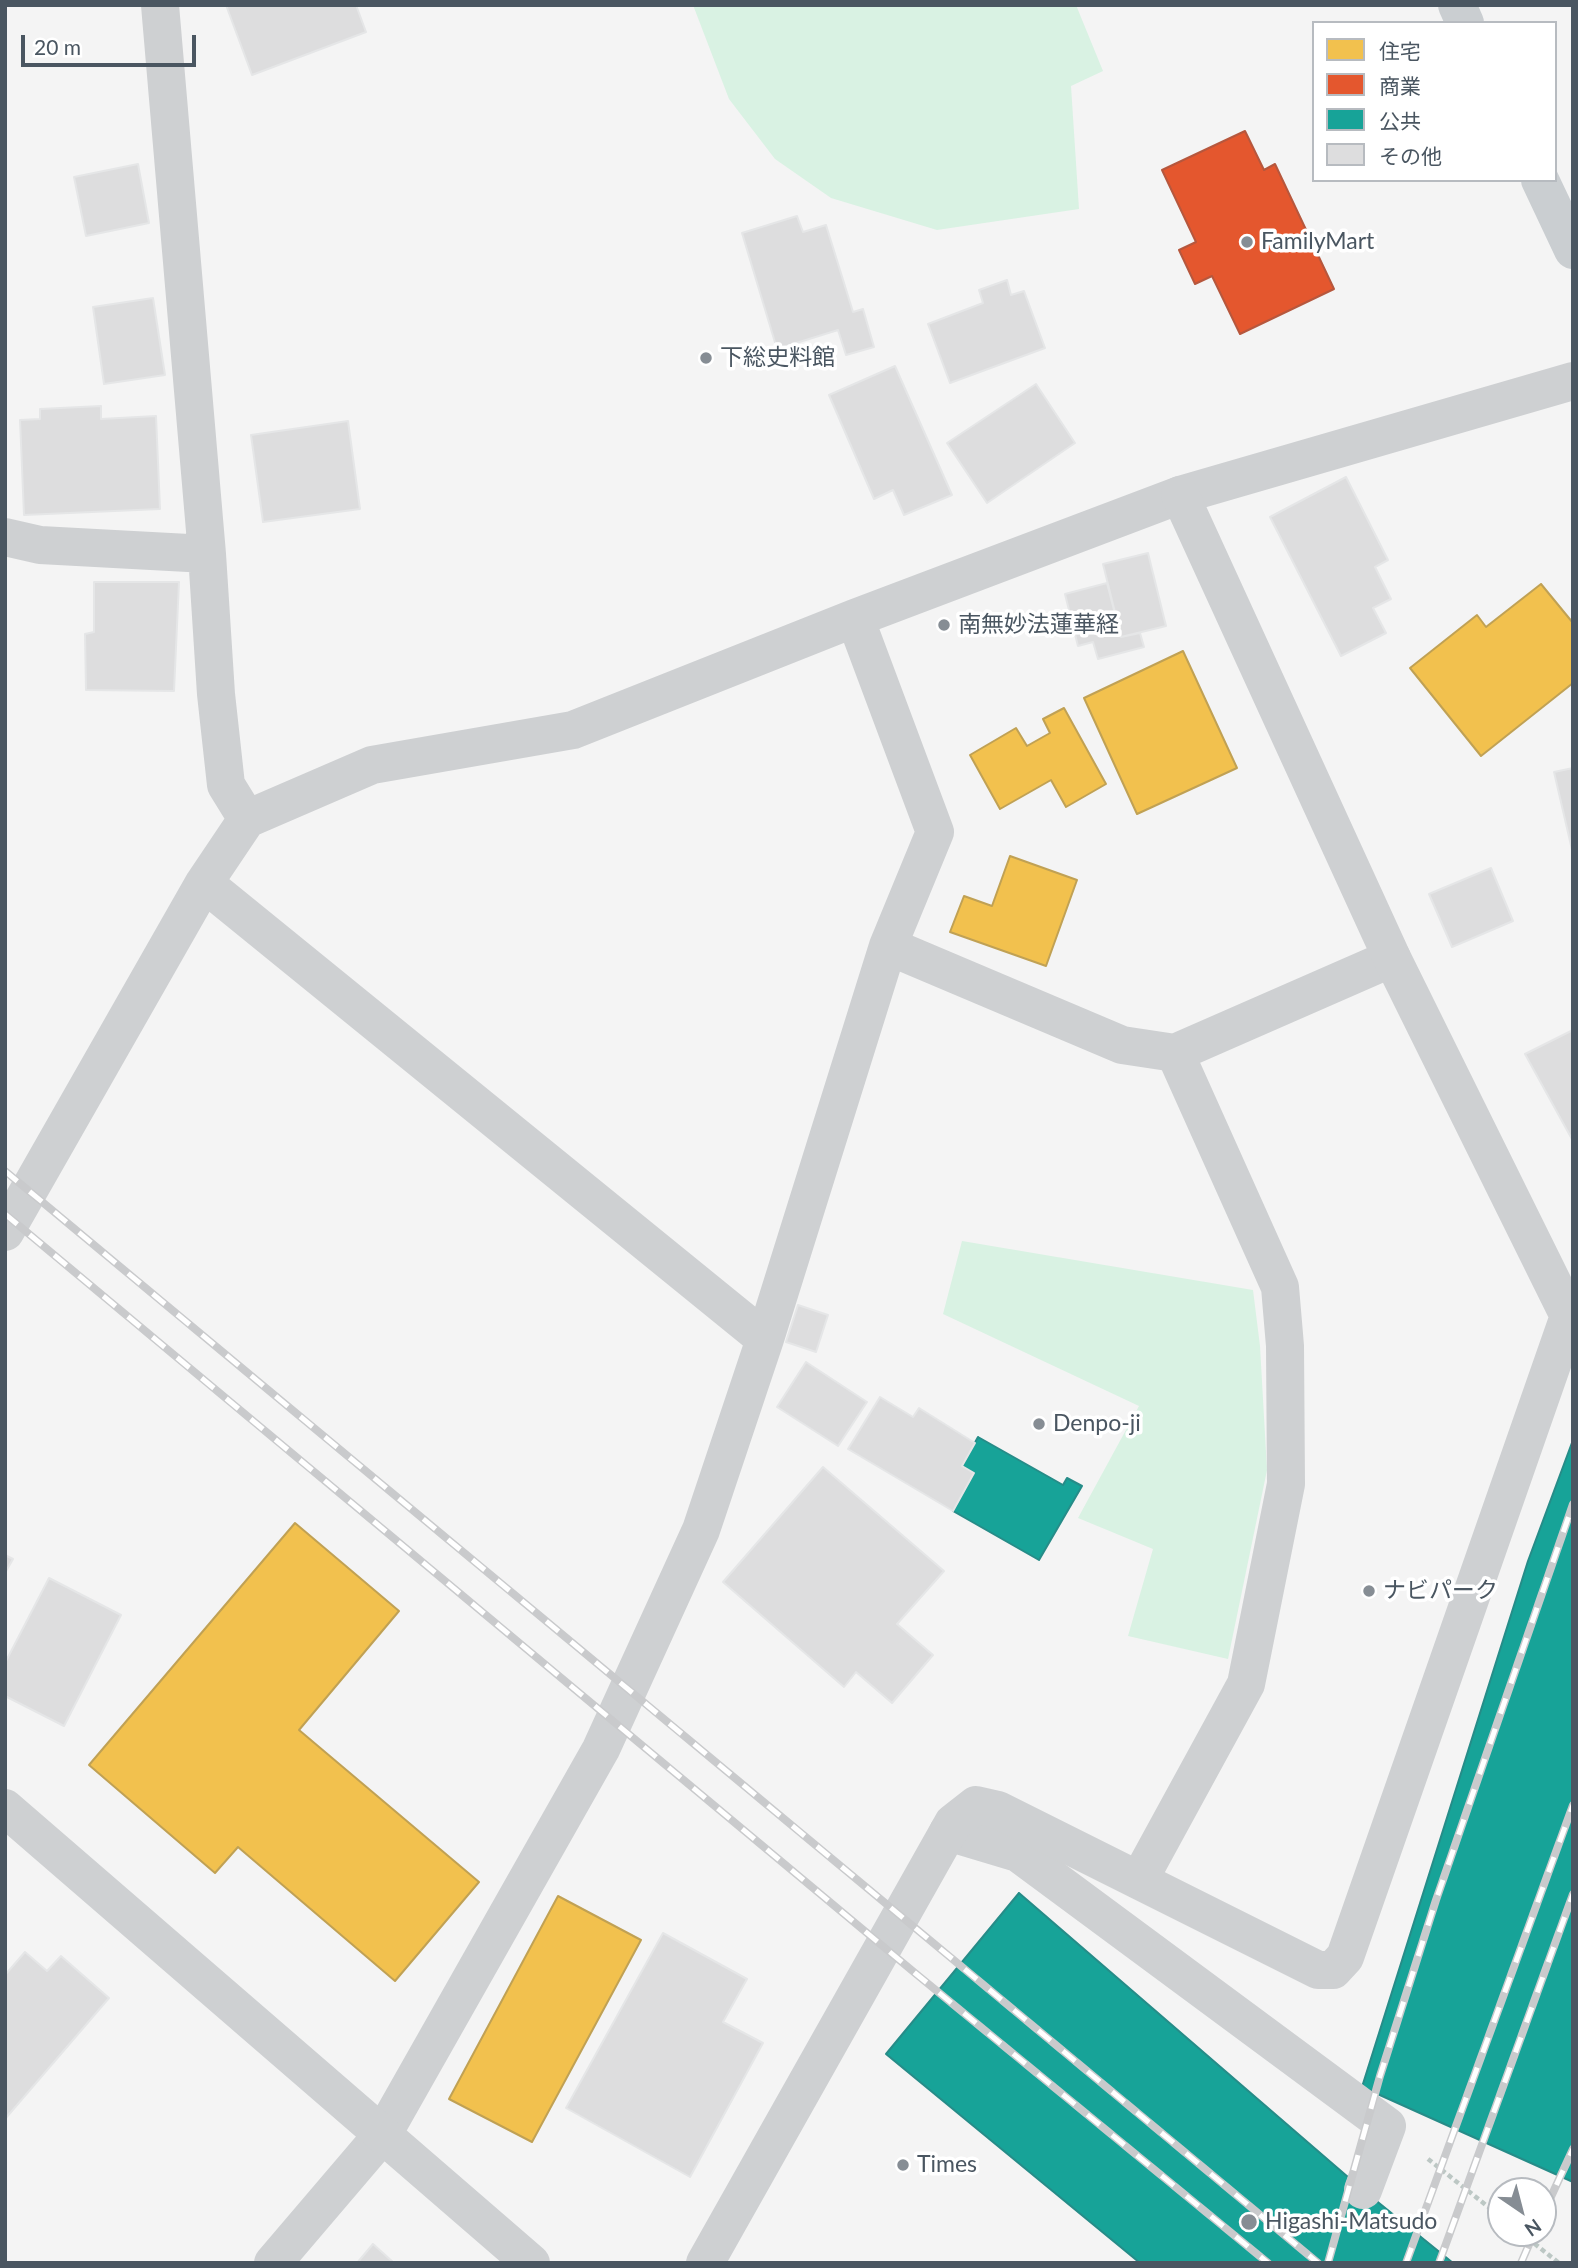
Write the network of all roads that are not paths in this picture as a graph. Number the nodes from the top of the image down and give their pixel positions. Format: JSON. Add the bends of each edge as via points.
{"nodes":[{"id":1,"x":160,"y":5,"type":"edge"},
{"id":2,"x":1457,"y":5,"type":"edge"},
{"id":3,"x":1464,"y":21,"type":"edge"},
{"id":4,"x":1541,"y":182,"type":"edge"},
{"id":5,"x":1573,"y":250,"type":"edge"},
{"id":6,"x":1573,"y":381,"type":"edge"},
{"id":7,"x":1180,"y":495,"type":"junction"},
{"id":8,"x":5,"y":537,"type":"edge"},
{"id":9,"x":207,"y":554,"type":"junction"},
{"id":10,"x":855,"y":618,"type":"junction"},
{"id":11,"x":247,"y":819,"type":"junction"},
{"id":12,"x":204,"y":883,"type":"junction"},
{"id":13,"x":888,"y":946,"type":"junction"},
{"id":14,"x":1392,"y":958,"type":"junction"},
{"id":15,"x":1175,"y":1053,"type":"junction"},
{"id":16,"x":5,"y":1232,"type":"edge"},
{"id":17,"x":1571,"y":1311,"type":"edge"},
{"id":18,"x":765,"y":1339,"type":"junction"},
{"id":19,"x":5,"y":1808,"type":"edge"},
{"id":20,"x":948,"y":1832,"type":"junction"},
{"id":21,"x":1139,"y":1880,"type":"junction"},
{"id":22,"x":383,"y":2134,"type":"junction"},
{"id":23,"x":1363,"y":2190,"type":"dead end"},
{"id":24,"x":273,"y":2263,"type":"edge"},
{"id":25,"x":531,"y":2263,"type":"edge"},
{"id":26,"x":705,"y":2263,"type":"edge"}],
"edges":[{"from":1,"to":9,"type":"street"},
{"from":2,"to":3,"type":"main road"},
{"from":4,"to":5,"type":"main road"},
{"from":6,"to":7,"type":"street"},
{"from":7,"to":10,"type":"street"},
{"from":7,"to":14,"type":"street"},
{"from":8,"to":9,"type":"street","via":[[40,545]]},
{"from":9,"to":11,"type":"street","via":[[226,785]]},
{"from":10,"to":11,"type":"street","via":[[573,730],[372,765]]},
{"from":10,"to":13,"type":"street","via":[[935,832]]},
{"from":11,"to":12,"type":"street"},
{"from":12,"to":16,"type":"street"},
{"from":12,"to":18,"type":"street"},
{"from":13,"to":15,"type":"street","via":[[1122,1045]]},
{"from":13,"to":18,"type":"street"},
{"from":14,"to":15,"type":"street"},
{"from":14,"to":17,"type":"street"},
{"from":15,"to":21,"type":"street","via":[[1280,1287],[1286,1346],[1286,1484],[1246,1684]]},
{"from":17,"to":21,"type":"street","via":[[1345,1957],[1333,1970],[1318,1970]]},
{"from":18,"to":22,"type":"street","via":[[701,1530],[601,1749]]},
{"from":19,"to":22,"type":"street"},
{"from":20,"to":21,"type":"street","via":[[976,1805],[998,1810]]},
{"from":20,"to":23,"type":"street","via":[[1018,1853],[1387,2126]]},
{"from":20,"to":26,"type":"street"},
{"from":22,"to":24,"type":"street"},
{"from":22,"to":25,"type":"street"}]}
